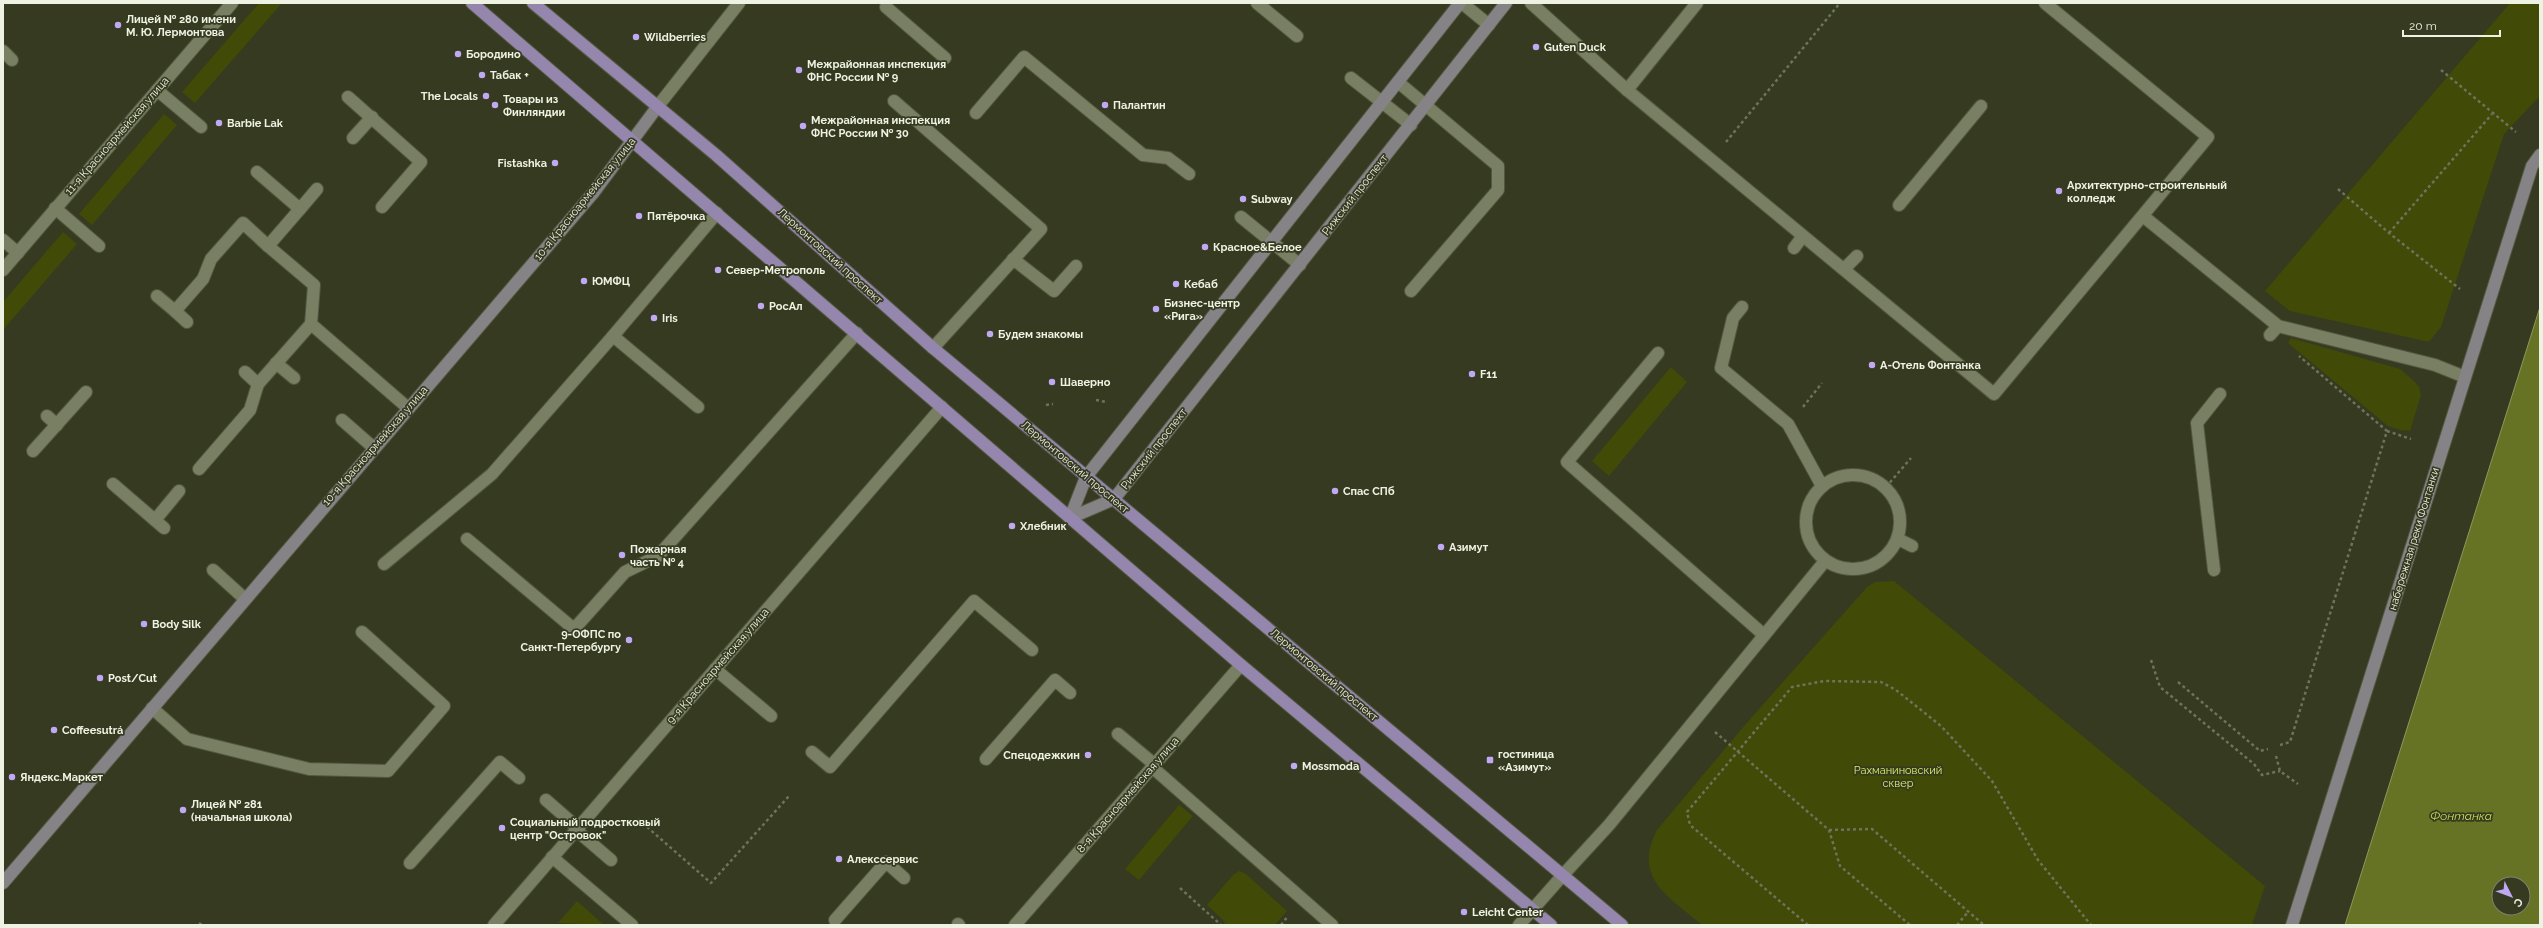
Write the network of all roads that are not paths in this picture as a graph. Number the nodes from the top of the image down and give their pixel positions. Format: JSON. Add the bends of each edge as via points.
{"nodes":[{"id":1,"x":232,"y":3,"type":"edge"},
{"id":2,"x":472,"y":3,"type":"edge"},
{"id":3,"x":533,"y":3,"type":"edge"},
{"id":4,"x":739,"y":3,"type":"edge"},
{"id":5,"x":1257,"y":3,"type":"edge"},
{"id":6,"x":1461,"y":3,"type":"edge"},
{"id":7,"x":1506,"y":3,"type":"edge"},
{"id":8,"x":1531,"y":3,"type":"edge"},
{"id":9,"x":1697,"y":3,"type":"edge"},
{"id":10,"x":2045,"y":3,"type":"edge"},
{"id":11,"x":886,"y":7,"type":"dead end"},
{"id":12,"x":1489,"y":25,"type":"junction"},
{"id":13,"x":1297,"y":36,"type":"dead end"},
{"id":14,"x":3,"y":51,"type":"edge"},
{"id":15,"x":945,"y":58,"type":"dead end"},
{"id":16,"x":12,"y":60,"type":"dead end"},
{"id":17,"x":1351,"y":78,"type":"dead end"},
{"id":18,"x":1398,"y":82,"type":"junction"},
{"id":19,"x":157,"y":90,"type":"junction"},
{"id":20,"x":1627,"y":90,"type":"junction"},
{"id":21,"x":348,"y":97,"type":"dead end"},
{"id":22,"x":894,"y":101,"type":"dead end"},
{"id":23,"x":1382,"y":102,"type":"junction"},
{"id":24,"x":658,"y":106,"type":"junction"},
{"id":25,"x":1426,"y":106,"type":"junction"},
{"id":26,"x":1981,"y":106,"type":"dead end"},
{"id":27,"x":976,"y":113,"type":"dead end"},
{"id":28,"x":372,"y":117,"type":"junction"},
{"id":29,"x":1410,"y":125,"type":"junction"},
{"id":30,"x":201,"y":127,"type":"dead end"},
{"id":31,"x":353,"y":138,"type":"dead end"},
{"id":32,"x":633,"y":142,"type":"junction"},
{"id":33,"x":2540,"y":155,"type":"edge"},
{"id":34,"x":256,"y":172,"type":"dead end"},
{"id":35,"x":1189,"y":174,"type":"dead end"},
{"id":36,"x":317,"y":189,"type":"dead end"},
{"id":37,"x":1899,"y":204,"type":"dead end"},
{"id":38,"x":382,"y":207,"type":"dead end"},
{"id":39,"x":55,"y":208,"type":"junction"},
{"id":40,"x":300,"y":209,"type":"junction"},
{"id":41,"x":717,"y":213,"type":"junction"},
{"id":42,"x":2144,"y":216,"type":"junction"},
{"id":43,"x":1241,"y":217,"type":"dead end"},
{"id":44,"x":1804,"y":236,"type":"junction"},
{"id":45,"x":3,"y":240,"type":"edge"},
{"id":46,"x":1272,"y":242,"type":"junction"},
{"id":47,"x":99,"y":246,"type":"dead end"},
{"id":48,"x":268,"y":246,"type":"junction"},
{"id":49,"x":1794,"y":248,"type":"dead end"},
{"id":50,"x":18,"y":252,"type":"junction"},
{"id":51,"x":1857,"y":256,"type":"dead end"},
{"id":52,"x":1013,"y":259,"type":"junction"},
{"id":53,"x":1300,"y":265,"type":"junction"},
{"id":54,"x":1076,"y":266,"type":"dead end"},
{"id":55,"x":3,"y":270,"type":"edge"},
{"id":56,"x":1844,"y":270,"type":"junction"},
{"id":57,"x":1411,"y":291,"type":"dead end"},
{"id":58,"x":157,"y":296,"type":"dead end"},
{"id":59,"x":1742,"y":307,"type":"dead end"},
{"id":60,"x":175,"y":311,"type":"junction"},
{"id":61,"x":187,"y":322,"type":"dead end"},
{"id":62,"x":311,"y":324,"type":"junction"},
{"id":63,"x":857,"y":334,"type":"junction"},
{"id":64,"x":614,"y":336,"type":"junction"},
{"id":65,"x":933,"y":348,"type":"junction"},
{"id":66,"x":1658,"y":353,"type":"dead end"},
{"id":67,"x":276,"y":363,"type":"junction"},
{"id":68,"x":245,"y":372,"type":"dead end"},
{"id":69,"x":2465,"y":377,"type":"junction"},
{"id":70,"x":294,"y":378,"type":"dead end"},
{"id":71,"x":258,"y":384,"type":"junction"},
{"id":72,"x":86,"y":392,"type":"dead end"},
{"id":73,"x":2220,"y":394,"type":"dead end"},
{"id":74,"x":698,"y":407,"type":"dead end"},
{"id":75,"x":942,"y":407,"type":"junction"},
{"id":76,"x":408,"y":408,"type":"junction"},
{"id":77,"x":47,"y":416,"type":"dead end"},
{"id":78,"x":342,"y":420,"type":"dead end"},
{"id":79,"x":57,"y":425,"type":"junction"},
{"id":80,"x":374,"y":448,"type":"junction"},
{"id":81,"x":33,"y":451,"type":"dead end"},
{"id":82,"x":199,"y":469,"type":"dead end"},
{"id":83,"x":1086,"y":477,"type":"junction"},
{"id":84,"x":113,"y":484,"type":"dead end"},
{"id":85,"x":1822,"y":486,"type":"junction"},
{"id":86,"x":180,"y":491,"type":"dead end"},
{"id":87,"x":1114,"y":499,"type":"junction"},
{"id":88,"x":1070,"y":518,"type":"junction"},
{"id":89,"x":467,"y":539,"type":"dead end"},
{"id":90,"x":1898,"y":539,"type":"junction"},
{"id":91,"x":1912,"y":546,"type":"dead end"},
{"id":92,"x":1825,"y":561,"type":"junction"},
{"id":93,"x":384,"y":564,"type":"dead end"},
{"id":94,"x":213,"y":570,"type":"dead end"},
{"id":95,"x":2214,"y":570,"type":"dead end"},
{"id":96,"x":245,"y":599,"type":"junction"},
{"id":97,"x":362,"y":632,"type":"dead end"},
{"id":98,"x":1764,"y":635,"type":"junction"},
{"id":99,"x":1032,"y":650,"type":"dead end"},
{"id":100,"x":1241,"y":665,"type":"junction"},
{"id":101,"x":715,"y":669,"type":"junction"},
{"id":102,"x":1070,"y":693,"type":"dead end"},
{"id":103,"x":152,"y":708,"type":"junction"},
{"id":104,"x":771,"y":716,"type":"dead end"},
{"id":105,"x":1118,"y":734,"type":"dead end"},
{"id":106,"x":812,"y":752,"type":"dead end"},
{"id":107,"x":986,"y":759,"type":"dead end"},
{"id":108,"x":1153,"y":766,"type":"junction"},
{"id":109,"x":519,"y":778,"type":"dead end"},
{"id":110,"x":546,"y":800,"type":"dead end"},
{"id":111,"x":577,"y":829,"type":"junction"},
{"id":112,"x":552,"y":857,"type":"junction"},
{"id":113,"x":611,"y":860,"type":"dead end"},
{"id":114,"x":410,"y":863,"type":"dead end"},
{"id":115,"x":1563,"y":875,"type":"junction"},
{"id":116,"x":904,"y":878,"type":"dead end"},
{"id":117,"x":3,"y":883,"type":"edge"},
{"id":118,"x":1532,"y":909,"type":"junction"},
{"id":119,"x":835,"y":920,"type":"dead end"},
{"id":120,"x":494,"y":925,"type":"edge"},
{"id":121,"x":632,"y":925,"type":"edge"},
{"id":122,"x":1015,"y":925,"type":"edge"},
{"id":123,"x":1332,"y":925,"type":"edge"},
{"id":124,"x":1519,"y":925,"type":"edge"},
{"id":125,"x":1551,"y":925,"type":"edge"},
{"id":126,"x":1622,"y":925,"type":"edge"},
{"id":127,"x":2292,"y":925,"type":"edge"}],
"edges":[{"from":1,"to":19,"type":"street","name":"11-я Красноармейская улица"},
{"from":2,"to":32,"type":"main road"},
{"from":3,"to":24,"type":"main road","name":"Лермонтовский проспект"},
{"from":4,"to":24,"type":"street","name":"10-я Красноармейская улица"},
{"from":5,"to":13,"type":"street"},
{"from":6,"to":12,"type":"street"},
{"from":6,"to":18,"type":"street"},
{"from":7,"to":12,"type":"street","name":"Рижский проспект"},
{"from":8,"to":20,"type":"street"},
{"from":9,"to":20,"type":"street"},
{"from":10,"to":42,"type":"street","via":[[2208,137]]},
{"from":11,"to":15,"type":"street"},
{"from":12,"to":25,"type":"street","name":"Рижский проспект"},
{"from":14,"to":16,"type":"street"},
{"from":17,"to":23,"type":"street"},
{"from":18,"to":23,"type":"street"},
{"from":18,"to":25,"type":"street"},
{"from":19,"to":30,"type":"street"},
{"from":19,"to":39,"type":"street","name":"11-я Красноармейская улица"},
{"from":20,"to":44,"type":"street"},
{"from":21,"to":28,"type":"street"},
{"from":22,"to":52,"type":"street","via":[[1041,229]]},
{"from":23,"to":29,"type":"street"},
{"from":23,"to":46,"type":"street"},
{"from":24,"to":32,"type":"street","name":"10-я Красноармейская улица"},
{"from":24,"to":65,"type":"main road","name":"Лермонтовский проспект"},
{"from":25,"to":29,"type":"street","name":"Рижский проспект"},
{"from":25,"to":57,"type":"street","via":[[1498,166],[1498,190]]},
{"from":26,"to":37,"type":"street"},
{"from":27,"to":35,"type":"street","via":[[1024,57],[1143,155],[1168,158]]},
{"from":28,"to":31,"type":"street"},
{"from":28,"to":38,"type":"street","via":[[421,162]]},
{"from":29,"to":53,"type":"street","name":"Рижский проспект"},
{"from":32,"to":41,"type":"main road"},
{"from":32,"to":76,"type":"street","name":"10-я Красноармейская улица","via":[[594,192]]},
{"from":33,"to":69,"type":"street","name":"набережная реки Фонтанки","via":[[2532,166]]},
{"from":34,"to":40,"type":"street"},
{"from":36,"to":40,"type":"street"},
{"from":39,"to":47,"type":"street"},
{"from":39,"to":50,"type":"street","name":"11-я Красноармейская улица"},
{"from":40,"to":48,"type":"street"},
{"from":41,"to":63,"type":"main road"},
{"from":41,"to":64,"type":"street"},
{"from":42,"to":56,"type":"street","via":[[1994,394]]},
{"from":42,"to":69,"type":"street","via":[[2273,331],[2435,365]]},
{"from":43,"to":46,"type":"street"},
{"from":44,"to":49,"type":"street"},
{"from":44,"to":56,"type":"street"},
{"from":45,"to":50,"type":"street"},
{"from":46,"to":53,"type":"street"},
{"from":46,"to":83,"type":"street"},
{"from":48,"to":60,"type":"street","via":[[243,223],[211,259],[202,279]]},
{"from":48,"to":62,"type":"street","via":[[314,285]]},
{"from":50,"to":55,"type":"street","name":"11-я Красноармейская улица"},
{"from":51,"to":56,"type":"street"},
{"from":52,"to":54,"type":"street","via":[[1054,291]]},
{"from":52,"to":65,"type":"street"},
{"from":53,"to":87,"type":"street","name":"Рижский проспект"},
{"from":58,"to":60,"type":"street"},
{"from":59,"to":85,"type":"street","via":[[1733,318],[1721,368],[1788,424]]},
{"from":60,"to":61,"type":"street"},
{"from":62,"to":67,"type":"street"},
{"from":62,"to":76,"type":"street"},
{"from":63,"to":75,"type":"main road"},
{"from":63,"to":89,"type":"street","via":[[658,556],[625,572],[574,629]]},
{"from":64,"to":74,"type":"street"},
{"from":64,"to":93,"type":"street","via":[[492,474]]},
{"from":65,"to":83,"type":"main road","name":"Лермонтовский проспект"},
{"from":66,"to":98,"type":"street","via":[[1567,462]]},
{"from":67,"to":70,"type":"street"},
{"from":67,"to":71,"type":"street"},
{"from":68,"to":71,"type":"street"},
{"from":69,"to":127,"type":"street","name":"набережная реки Фонтанки"},
{"from":71,"to":82,"type":"street","via":[[250,410]]},
{"from":72,"to":79,"type":"street"},
{"from":73,"to":95,"type":"street","via":[[2197,423]]},
{"from":75,"to":88,"type":"main road"},
{"from":75,"to":101,"type":"street","name":"9-я Красноармейская улица"},
{"from":76,"to":80,"type":"street","name":"10-я Красноармейская улица"},
{"from":77,"to":79,"type":"street"},
{"from":78,"to":80,"type":"street"},
{"from":79,"to":81,"type":"street"},
{"from":80,"to":96,"type":"street","name":"10-я Красноармейская улица"},
{"from":83,"to":87,"type":"main road","name":"Лермонтовский проспект"},
{"from":83,"to":88,"type":"street"},
{"from":84,"to":86,"type":"street","via":[[160,524]]},
{"from":85,"to":90,"type":"street","via":[[1837,477],[1854,474],[1871,478],[1886,487],[1897,502],[1901,520]]},
{"from":85,"to":92,"type":"street","via":[[1809,503],[1805,524],[1811,545]]},
{"from":87,"to":88,"type":"street","name":"Рижский проспект"},
{"from":87,"to":115,"type":"main road","name":"Лермонтовский проспект"},
{"from":88,"to":100,"type":"main road"},
{"from":90,"to":91,"type":"street"},
{"from":90,"to":92,"type":"street","via":[[1886,557],[1867,568],[1845,570]]},
{"from":92,"to":98,"type":"street"},
{"from":94,"to":96,"type":"street"},
{"from":96,"to":103,"type":"street","name":"10-я Красноармейская улица"},
{"from":97,"to":103,"type":"street","via":[[444,706],[388,771],[309,769],[187,739]]},
{"from":98,"to":115,"type":"street","via":[[1609,825]]},
{"from":99,"to":106,"type":"street","via":[[974,601],[830,767]]},
{"from":100,"to":108,"type":"street","name":"8-я Красноармейская улица"},
{"from":100,"to":118,"type":"main road"},
{"from":101,"to":104,"type":"street"},
{"from":101,"to":111,"type":"street","name":"9-я Красноармейская улица"},
{"from":102,"to":107,"type":"street","via":[[1055,680]]},
{"from":103,"to":117,"type":"street","name":"10-я Красноармейская улица"},
{"from":105,"to":108,"type":"street"},
{"from":108,"to":122,"type":"street","name":"8-я Красноармейская улица"},
{"from":108,"to":123,"type":"street"},
{"from":109,"to":114,"type":"street","via":[[500,762]]},
{"from":110,"to":111,"type":"street"},
{"from":111,"to":112,"type":"street","name":"9-я Красноармейская улица"},
{"from":111,"to":113,"type":"street"},
{"from":112,"to":120,"type":"street","name":"9-я Красноармейская улица"},
{"from":112,"to":121,"type":"street"},
{"from":115,"to":118,"type":"street"},
{"from":115,"to":126,"type":"main road","name":"Лермонтовский проспект"},
{"from":116,"to":119,"type":"street","via":[[886,862]]},
{"from":118,"to":124,"type":"street"},
{"from":118,"to":125,"type":"main road"}]}
